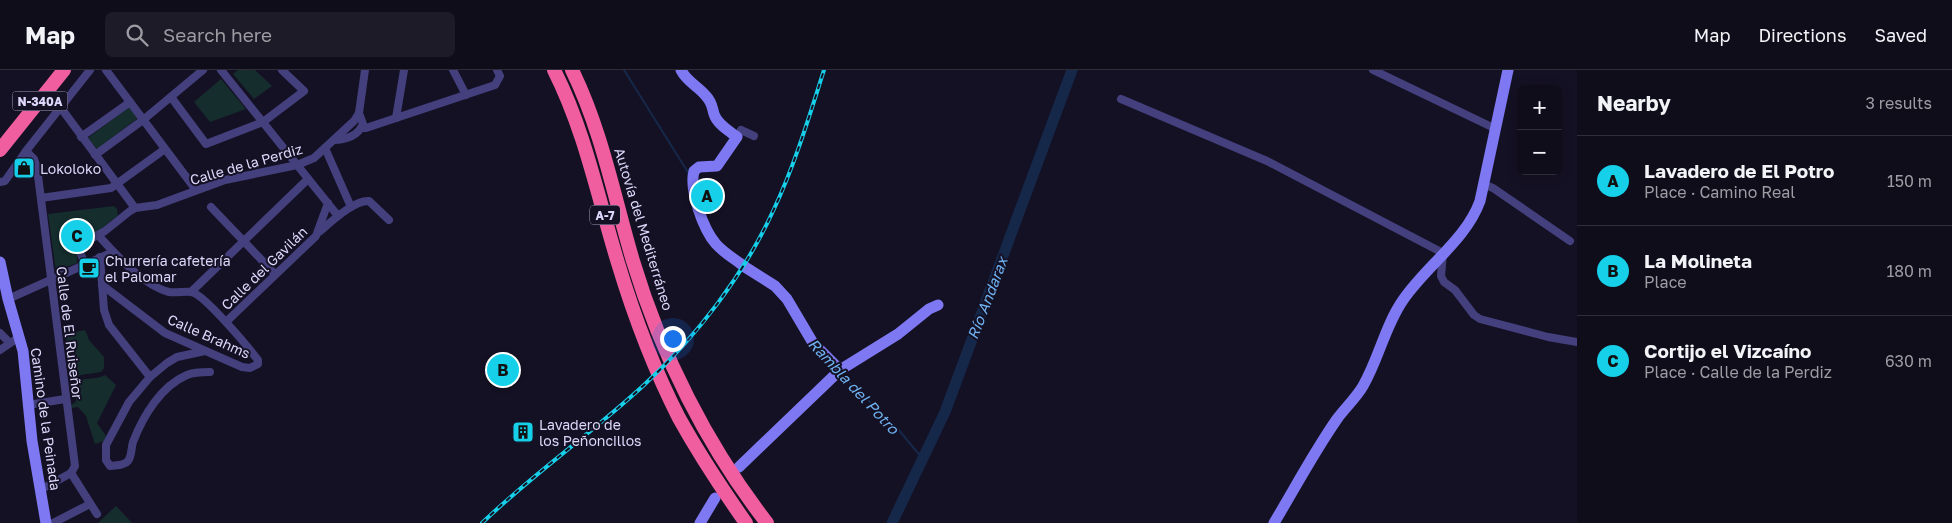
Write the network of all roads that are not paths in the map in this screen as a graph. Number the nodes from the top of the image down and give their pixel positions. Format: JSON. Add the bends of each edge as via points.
{"nodes":[{"id":1,"x":64,"y":70,"type":"edge"},
{"id":2,"x":90,"y":70,"type":"edge"},
{"id":3,"x":106,"y":70,"type":"edge"},
{"id":4,"x":203,"y":70,"type":"edge"},
{"id":5,"x":221,"y":70,"type":"edge"},
{"id":6,"x":282,"y":70,"type":"edge"},
{"id":7,"x":365,"y":70,"type":"edge"},
{"id":8,"x":404,"y":70,"type":"edge"},
{"id":9,"x":453,"y":70,"type":"edge"},
{"id":10,"x":497,"y":70,"type":"edge"},
{"id":11,"x":548,"y":70,"type":"edge"},
{"id":12,"x":554,"y":70,"type":"edge"},
{"id":13,"x":572,"y":70,"type":"edge"},
{"id":14,"x":681,"y":70,"type":"edge"},
{"id":15,"x":1373,"y":70,"type":"edge"},
{"id":16,"x":1508,"y":70,"type":"edge"},
{"id":17,"x":564,"y":89,"type":"junction"},
{"id":18,"x":466,"y":95,"type":"junction"},
{"id":19,"x":171,"y":97,"type":"junction"},
{"id":20,"x":1121,"y":99,"type":"dead end"},
{"id":21,"x":130,"y":102,"type":"junction"},
{"id":22,"x":60,"y":108,"type":"junction"},
{"id":23,"x":359,"y":113,"type":"junction"},
{"id":24,"x":396,"y":118,"type":"junction"},
{"id":25,"x":143,"y":120,"type":"junction"},
{"id":26,"x":263,"y":122,"type":"junction"},
{"id":27,"x":361,"y":128,"type":"junction"},
{"id":28,"x":1496,"y":129,"type":"junction"},
{"id":29,"x":15,"y":132,"type":"junction"},
{"id":30,"x":754,"y":136,"type":"dead end"},
{"id":31,"x":81,"y":137,"type":"junction"},
{"id":32,"x":335,"y":140,"type":"junction"},
{"id":33,"x":734,"y":142,"type":"junction"},
{"id":34,"x":325,"y":148,"type":"junction"},
{"id":35,"x":165,"y":149,"type":"junction"},
{"id":36,"x":0,"y":150,"type":"edge"},
{"id":37,"x":26,"y":151,"type":"junction"},
{"id":38,"x":95,"y":155,"type":"junction"},
{"id":39,"x":0,"y":156,"type":"edge"},
{"id":40,"x":297,"y":165,"type":"junction"},
{"id":41,"x":308,"y":178,"type":"junction"},
{"id":42,"x":3,"y":179,"type":"edge"},
{"id":43,"x":117,"y":184,"type":"junction"},
{"id":44,"x":1483,"y":184,"type":"junction"},
{"id":45,"x":196,"y":190,"type":"junction"},
{"id":46,"x":41,"y":198,"type":"junction"},
{"id":47,"x":328,"y":203,"type":"junction"},
{"id":48,"x":211,"y":207,"type":"dead end"},
{"id":49,"x":351,"y":207,"type":"junction"},
{"id":50,"x":135,"y":208,"type":"junction"},
{"id":51,"x":338,"y":216,"type":"junction"},
{"id":52,"x":390,"y":220,"type":"dead end"},
{"id":53,"x":319,"y":232,"type":"junction"},
{"id":54,"x":98,"y":235,"type":"junction"},
{"id":55,"x":244,"y":241,"type":"junction"},
{"id":56,"x":1570,"y":241,"type":"dead end"},
{"id":57,"x":113,"y":252,"type":"junction"},
{"id":58,"x":1442,"y":253,"type":"junction"},
{"id":59,"x":100,"y":258,"type":"junction"},
{"id":60,"x":0,"y":262,"type":"edge"},
{"id":61,"x":85,"y":264,"type":"junction"},
{"id":62,"x":275,"y":274,"type":"junction"},
{"id":63,"x":50,"y":280,"type":"junction"},
{"id":64,"x":102,"y":285,"type":"junction"},
{"id":65,"x":192,"y":292,"type":"junction"},
{"id":66,"x":8,"y":299,"type":"junction"},
{"id":67,"x":938,"y":305,"type":"dead end"},
{"id":68,"x":226,"y":322,"type":"junction"},
{"id":69,"x":0,"y":333,"type":"edge"},
{"id":70,"x":14,"y":340,"type":"junction"},
{"id":71,"x":1577,"y":342,"type":"edge"},
{"id":72,"x":0,"y":350,"type":"edge"},
{"id":73,"x":205,"y":350,"type":"junction"},
{"id":74,"x":840,"y":370,"type":"junction"},
{"id":75,"x":210,"y":372,"type":"dead end"},
{"id":76,"x":150,"y":377,"type":"junction"},
{"id":77,"x":65,"y":399,"type":"junction"},
{"id":78,"x":28,"y":405,"type":"junction"},
{"id":79,"x":739,"y":467,"type":"dead end"},
{"id":80,"x":72,"y":473,"type":"junction"},
{"id":81,"x":40,"y":490,"type":"junction"},
{"id":82,"x":715,"y":498,"type":"dead end"},
{"id":83,"x":90,"y":504,"type":"junction"},
{"id":84,"x":97,"y":514,"type":"dead end"},
{"id":85,"x":46,"y":523,"type":"edge"},
{"id":86,"x":53,"y":523,"type":"edge"},
{"id":87,"x":700,"y":523,"type":"edge"},
{"id":88,"x":746,"y":523,"type":"edge"},
{"id":89,"x":767,"y":523,"type":"edge"},
{"id":90,"x":1274,"y":523,"type":"edge"}],
"edges":[{"from":1,"to":29,"type":"highway","number":"N-340A"},
{"from":2,"to":22,"type":"street"},
{"from":3,"to":21,"type":"street"},
{"from":4,"to":19,"type":"street"},
{"from":5,"to":26,"type":"street"},
{"from":6,"to":26,"type":"street","via":[[304,91]]},
{"from":7,"to":23,"type":"street"},
{"from":8,"to":24,"type":"street"},
{"from":9,"to":18,"type":"street"},
{"from":10,"to":18,"type":"street","via":[[500,76],[495,85]]},
{"from":11,"to":17,"type":"highway"},
{"from":12,"to":17,"type":"highway","number":"A-7"},
{"from":13,"to":89,"type":"highway","name":"Autovía del Mediterráneo","number":"A-7","via":[[597,131],[633,261],[666,350],[709,436]]},
{"from":14,"to":33,"type":"street","via":[[709,99],[714,115]]},
{"from":15,"to":28,"type":"street"},
{"from":16,"to":28,"type":"street"},
{"from":17,"to":88,"type":"highway","number":"A-7","via":[[618,263],[653,362],[693,442]]},
{"from":18,"to":24,"type":"street"},
{"from":19,"to":25,"type":"street"},
{"from":19,"to":26,"type":"street","via":[[206,144]]},
{"from":20,"to":58,"type":"street","via":[[1268,161]]},
{"from":21,"to":25,"type":"street"},
{"from":21,"to":31,"type":"street"},
{"from":22,"to":31,"type":"street"},
{"from":22,"to":37,"type":"street"},
{"from":23,"to":27,"type":"street","via":[[363,124]]},
{"from":23,"to":32,"type":"street","name":"Calle de la Perdiz"},
{"from":24,"to":27,"type":"street"},
{"from":25,"to":35,"type":"street"},
{"from":25,"to":38,"type":"street"},
{"from":26,"to":40,"type":"street"},
{"from":27,"to":32,"type":"street","via":[[347,139]]},
{"from":28,"to":44,"type":"street"},
{"from":29,"to":36,"type":"highway","number":"N-340A"},
{"from":29,"to":39,"type":"highway","number":"N-340A"},
{"from":30,"to":33,"type":"street","via":[[741,130]]},
{"from":31,"to":38,"type":"street"},
{"from":32,"to":34,"type":"street","name":"Calle de la Perdiz"},
{"from":33,"to":74,"type":"street","via":[[717,166],[699,167],[694,171],[692,178],[698,210],[715,243],[775,286],[787,299],[813,343]]},
{"from":34,"to":40,"type":"street","name":"Calle de la Perdiz","via":[[314,158]]},
{"from":34,"to":49,"type":"street"},
{"from":35,"to":43,"type":"street"},
{"from":35,"to":45,"type":"street"},
{"from":37,"to":42,"type":"street"},
{"from":37,"to":46,"type":"street","name":"Calle de El Ruiseñor","via":[[37,168]]},
{"from":38,"to":43,"type":"street"},
{"from":40,"to":41,"type":"street"},
{"from":40,"to":45,"type":"street","name":"Calle de la Perdiz","via":[[244,175]]},
{"from":41,"to":47,"type":"street"},
{"from":41,"to":55,"type":"street"},
{"from":43,"to":46,"type":"street","via":[[111,188]]},
{"from":43,"to":50,"type":"street"},
{"from":44,"to":56,"type":"street"},
{"from":44,"to":58,"type":"street","via":[[1471,222]]},
{"from":45,"to":50,"type":"street","name":"Calle de la Perdiz","via":[[157,205]]},
{"from":46,"to":63,"type":"street","name":"Calle de El Ruiseñor"},
{"from":47,"to":51,"type":"street"},
{"from":47,"to":53,"type":"street","name":"Calle del Gavilán"},
{"from":48,"to":55,"type":"street"},
{"from":49,"to":51,"type":"street","name":"Calle del Gavilán"},
{"from":49,"to":52,"type":"street","name":"Calle del Gavilán","via":[[369,201]]},
{"from":50,"to":54,"type":"street","name":"Calle de la Perdiz"},
{"from":51,"to":53,"type":"street","name":"Calle del Gavilán"},
{"from":53,"to":62,"type":"street","name":"Calle del Gavilán"},
{"from":54,"to":57,"type":"street"},
{"from":54,"to":61,"type":"street","name":"Calle de la Perdiz","via":[[80,252]]},
{"from":55,"to":62,"type":"street"},
{"from":55,"to":65,"type":"street"},
{"from":57,"to":59,"type":"street"},
{"from":57,"to":65,"type":"street","via":[[155,287],[169,292]]},
{"from":58,"to":71,"type":"street","via":[[1441,276],[1444,282],[1480,319]]},
{"from":58,"to":90,"type":"street","via":[[1402,301],[1385,330],[1362,388],[1337,419]]},
{"from":59,"to":61,"type":"street"},
{"from":59,"to":64,"type":"street"},
{"from":60,"to":66,"type":"street","name":"Camino de la Peinada"},
{"from":61,"to":63,"type":"street"},
{"from":62,"to":68,"type":"street","name":"Calle del Gavilán"},
{"from":63,"to":66,"type":"street"},
{"from":63,"to":77,"type":"street","name":"Calle de El Ruiseñor"},
{"from":64,"to":73,"type":"street","name":"Calle Brahms","via":[[166,333]]},
{"from":64,"to":76,"type":"street","via":[[109,324]]},
{"from":65,"to":68,"type":"street"},
{"from":66,"to":70,"type":"street","name":"Camino de la Peinada"},
{"from":67,"to":74,"type":"street"},
{"from":68,"to":73,"type":"street","name":"Calle Brahms","via":[[254,354],[258,364],[242,367]]},
{"from":69,"to":70,"type":"street"},
{"from":70,"to":72,"type":"street"},
{"from":70,"to":78,"type":"street","name":"Camino de la Peinada","via":[[23,351]]},
{"from":73,"to":76,"type":"street","via":[[177,357]]},
{"from":74,"to":79,"type":"street"},
{"from":75,"to":76,"type":"street","via":[[189,374],[161,394],[144,419],[132,444],[129,460],[110,466],[106,460],[106,445],[129,402]]},
{"from":77,"to":78,"type":"street"},
{"from":77,"to":80,"type":"street","name":"Calle de El Ruiseñor","via":[[75,466]]},
{"from":78,"to":81,"type":"street","name":"Camino de la Peinada"},
{"from":80,"to":81,"type":"street"},
{"from":80,"to":83,"type":"street"},
{"from":81,"to":85,"type":"street","name":"Camino de la Peinada"},
{"from":82,"to":87,"type":"street"},
{"from":83,"to":84,"type":"street"},
{"from":83,"to":86,"type":"street"}]}
